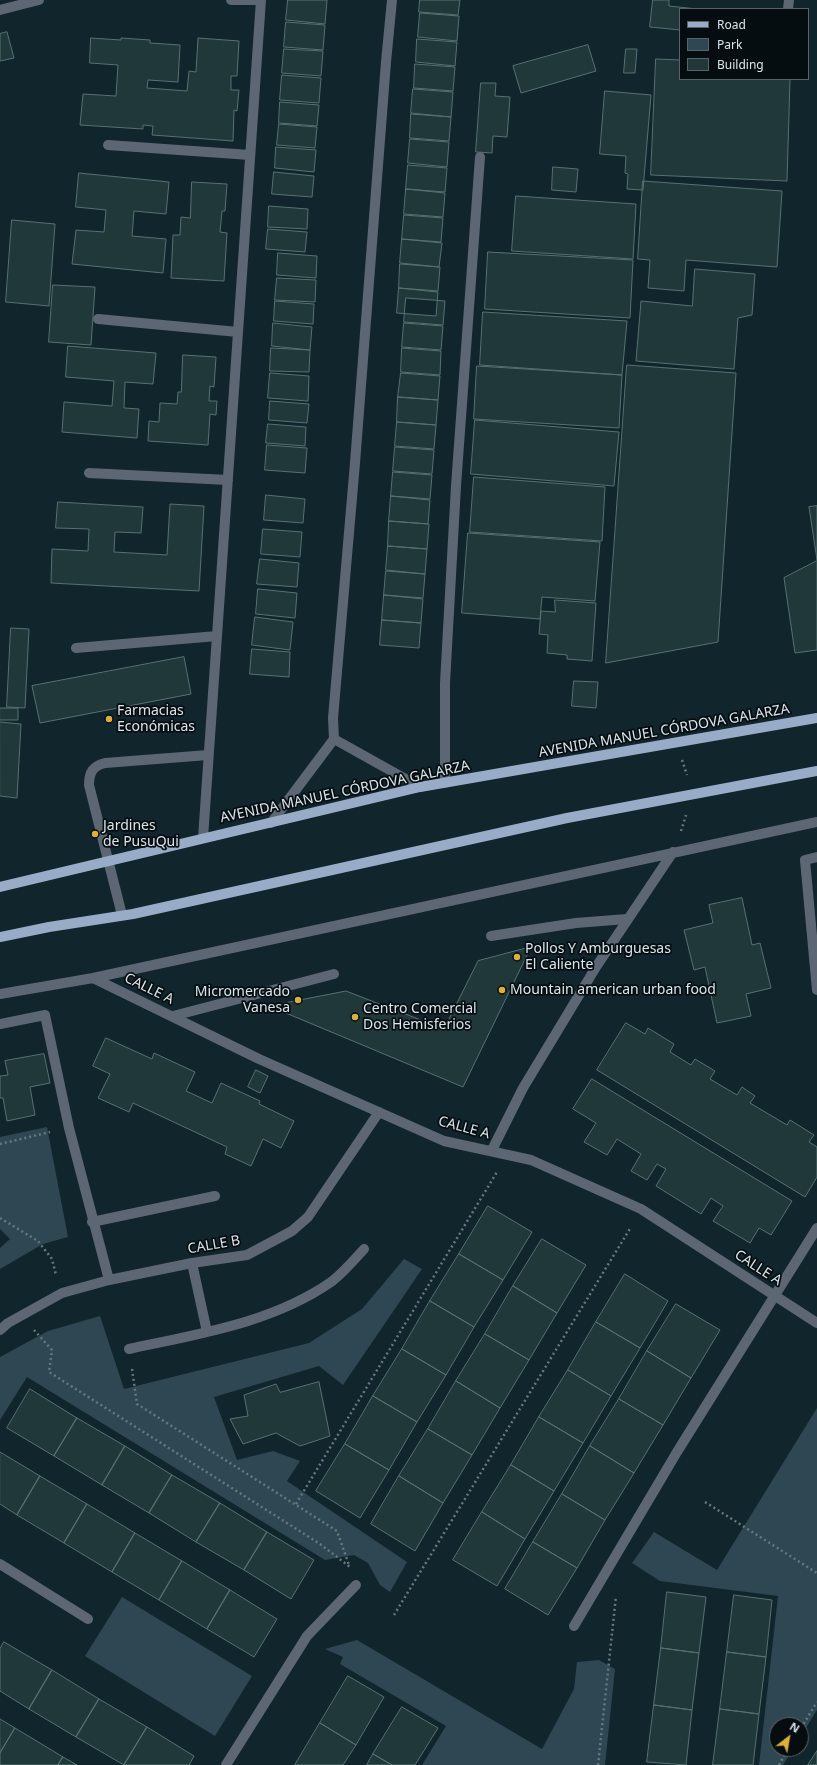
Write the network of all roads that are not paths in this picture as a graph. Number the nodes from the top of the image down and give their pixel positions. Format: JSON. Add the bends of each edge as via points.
{"nodes":[{"id":1,"x":39,"y":0,"type":"edge"},
{"id":2,"x":231,"y":0,"type":"edge"},
{"id":3,"x":261,"y":0,"type":"edge"},
{"id":4,"x":392,"y":0,"type":"edge"},
{"id":5,"x":0,"y":10,"type":"edge"},
{"id":6,"x":108,"y":145,"type":"dead end"},
{"id":7,"x":250,"y":155,"type":"junction"},
{"id":8,"x":480,"y":157,"type":"dead end"},
{"id":9,"x":98,"y":319,"type":"dead end"},
{"id":10,"x":238,"y":332,"type":"junction"},
{"id":11,"x":89,"y":473,"type":"dead end"},
{"id":12,"x":228,"y":480,"type":"junction"},
{"id":13,"x":217,"y":636,"type":"junction"},
{"id":14,"x":76,"y":648,"type":"dead end"},
{"id":15,"x":817,"y":718,"type":"edge"},
{"id":16,"x":334,"y":739,"type":"junction"},
{"id":17,"x":208,"y":755,"type":"junction"},
{"id":18,"x":817,"y":771,"type":"edge"},
{"id":19,"x":445,"y":783,"type":"junction"},
{"id":20,"x":420,"y":787,"type":"junction"},
{"id":21,"x":817,"y":822,"type":"edge"},
{"id":22,"x":271,"y":823,"type":"junction"},
{"id":23,"x":203,"y":838,"type":"junction"},
{"id":24,"x":673,"y":852,"type":"junction"},
{"id":25,"x":817,"y":857,"type":"edge"},
{"id":26,"x":108,"y":863,"type":"junction"},
{"id":27,"x":1,"y":885,"type":"edge"},
{"id":28,"x":122,"y":915,"type":"junction"},
{"id":29,"x":627,"y":919,"type":"junction"},
{"id":30,"x":490,"y":936,"type":"dead end"},
{"id":31,"x":0,"y":937,"type":"edge"},
{"id":32,"x":334,"y":974,"type":"dead end"},
{"id":33,"x":93,"y":978,"type":"junction"},
{"id":34,"x":817,"y":990,"type":"edge"},
{"id":35,"x":0,"y":994,"type":"edge"},
{"id":36,"x":173,"y":1016,"type":"junction"},
{"id":37,"x":0,"y":1024,"type":"edge"},
{"id":38,"x":379,"y":1112,"type":"junction"},
{"id":39,"x":492,"y":1150,"type":"junction"},
{"id":40,"x":215,"y":1196,"type":"dead end"},
{"id":41,"x":92,"y":1222,"type":"junction"},
{"id":42,"x":817,"y":1228,"type":"edge"},
{"id":43,"x":364,"y":1249,"type":"dead end"},
{"id":44,"x":192,"y":1263,"type":"junction"},
{"id":45,"x":109,"y":1280,"type":"junction"},
{"id":46,"x":774,"y":1296,"type":"junction"},
{"id":47,"x":817,"y":1323,"type":"edge"},
{"id":48,"x":0,"y":1330,"type":"edge"},
{"id":49,"x":208,"y":1332,"type":"junction"},
{"id":50,"x":129,"y":1349,"type":"road end"},
{"id":51,"x":0,"y":1564,"type":"edge"},
{"id":52,"x":356,"y":1585,"type":"road end"},
{"id":53,"x":88,"y":1619,"type":"dead end"},
{"id":54,"x":574,"y":1626,"type":"dead end"},
{"id":55,"x":226,"y":1765,"type":"edge"}],
"edges":[{"from":1,"to":5,"type":"street"},
{"from":2,"to":3,"type":"street"},
{"from":3,"to":7,"type":"street"},
{"from":4,"to":16,"type":"street","via":[[356,463],[332,718]]},
{"from":6,"to":7,"type":"street"},
{"from":7,"to":10,"type":"street"},
{"from":8,"to":19,"type":"street","via":[[456,486],[446,683]]},
{"from":9,"to":10,"type":"street"},
{"from":10,"to":12,"type":"street"},
{"from":11,"to":12,"type":"street"},
{"from":12,"to":13,"type":"street"},
{"from":13,"to":14,"type":"street"},
{"from":13,"to":17,"type":"street"},
{"from":15,"to":19,"type":"main road","name":"AVENIDA MANUEL CÓRDOVA GALARZA"},
{"from":16,"to":20,"type":"street"},
{"from":16,"to":22,"type":"street"},
{"from":17,"to":23,"type":"street"},
{"from":17,"to":26,"type":"street","via":[[105,763],[92,769],[89,785]]},
{"from":18,"to":28,"type":"main road","via":[[567,818]]},
{"from":19,"to":20,"type":"main road","name":"AVENIDA MANUEL CÓRDOVA GALARZA"},
{"from":20,"to":22,"type":"main road","name":"AVENIDA MANUEL CÓRDOVA GALARZA"},
{"from":21,"to":24,"type":"street"},
{"from":22,"to":23,"type":"main road","name":"AVENIDA MANUEL CÓRDOVA GALARZA"},
{"from":23,"to":26,"type":"main road","name":"AVENIDA MANUEL CÓRDOVA GALARZA"},
{"from":24,"to":29,"type":"street"},
{"from":24,"to":33,"type":"street"},
{"from":25,"to":34,"type":"street","via":[[805,860]]},
{"from":26,"to":27,"type":"main road","name":"AVENIDA MANUEL CÓRDOVA GALARZA"},
{"from":26,"to":28,"type":"street"},
{"from":28,"to":31,"type":"main road"},
{"from":29,"to":30,"type":"street","via":[[576,923]]},
{"from":29,"to":39,"type":"street","via":[[523,1088]]},
{"from":32,"to":36,"type":"street"},
{"from":33,"to":35,"type":"street"},
{"from":33,"to":36,"type":"street","name":"CALLE A"},
{"from":36,"to":38,"type":"street","name":"CALLE A","via":[[259,1059]]},
{"from":37,"to":41,"type":"street","via":[[44,1015]]},
{"from":38,"to":39,"type":"street","name":"CALLE A","via":[[444,1141]]},
{"from":38,"to":44,"type":"street","name":"CALLE B","via":[[308,1218],[275,1241],[247,1255]]},
{"from":39,"to":46,"type":"street","name":"CALLE A","via":[[531,1160],[641,1209]]},
{"from":40,"to":41,"type":"street"},
{"from":41,"to":45,"type":"street"},
{"from":42,"to":46,"type":"street"},
{"from":43,"to":49,"type":"street","via":[[332,1281],[292,1304],[248,1322]]},
{"from":44,"to":45,"type":"street","name":"CALLE B"},
{"from":44,"to":49,"type":"street"},
{"from":45,"to":48,"type":"street","name":"CALLE B","via":[[62,1293]]},
{"from":46,"to":47,"type":"street","name":"CALLE A"},
{"from":46,"to":54,"type":"street","via":[[677,1452]]},
{"from":49,"to":50,"type":"street"},
{"from":51,"to":53,"type":"street"},
{"from":52,"to":55,"type":"street","via":[[307,1636]]}]}
